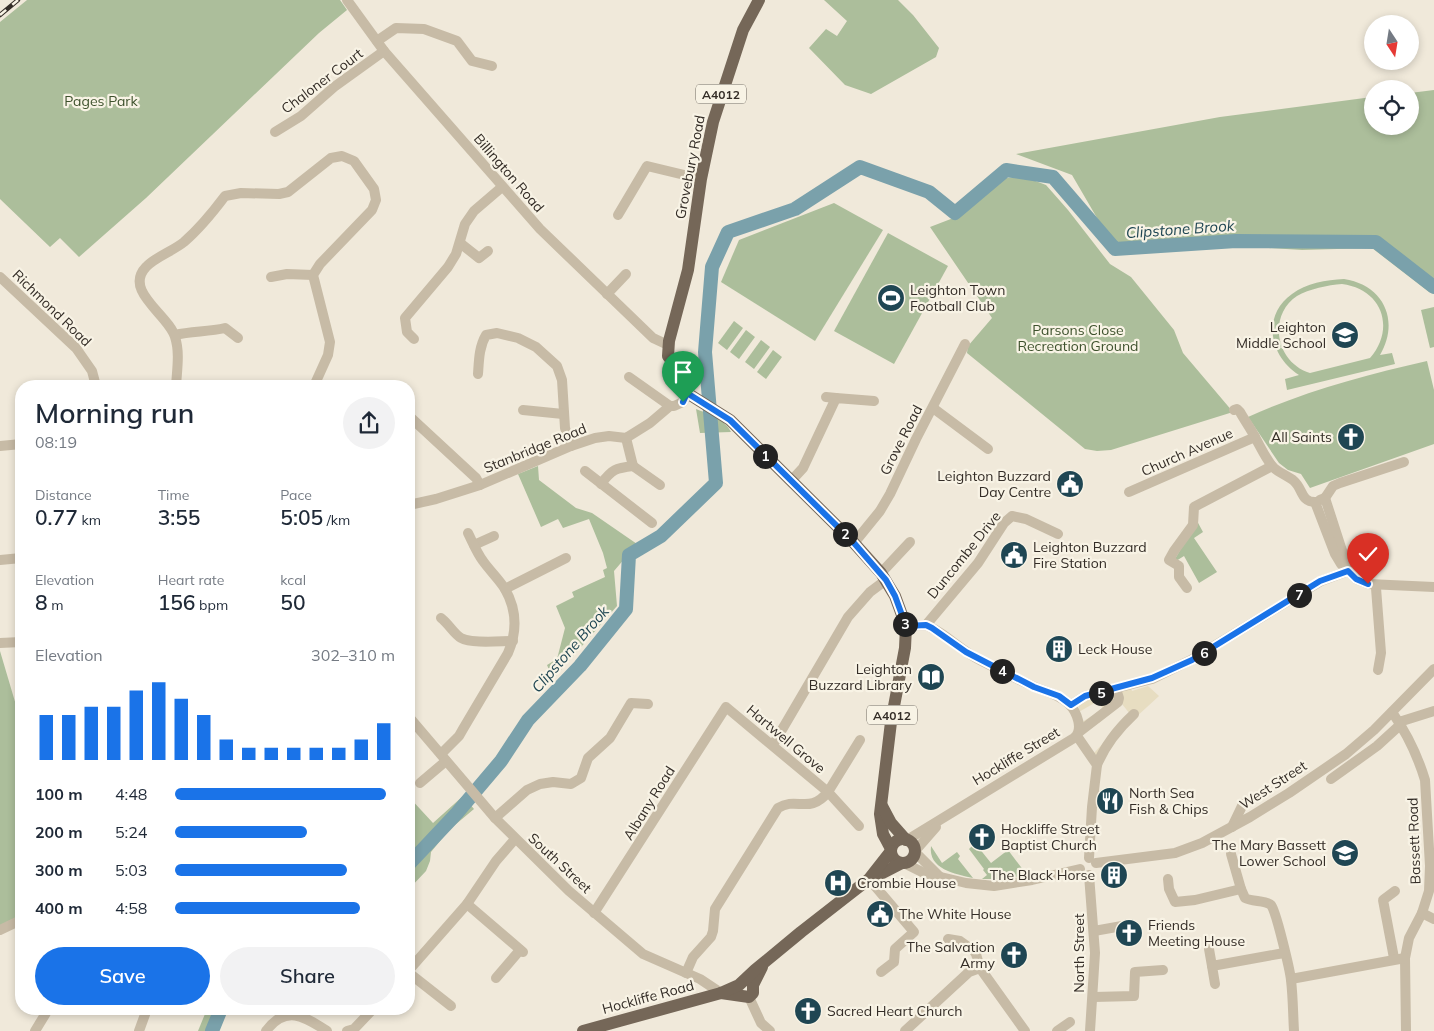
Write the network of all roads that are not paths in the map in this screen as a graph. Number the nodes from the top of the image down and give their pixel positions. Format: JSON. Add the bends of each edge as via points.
{"nodes":[{"id":1,"x":347,"y":0,"type":"edge"},
{"id":2,"x":759,"y":0,"type":"edge"},
{"id":3,"x":377,"y":41,"type":"junction"},
{"id":4,"x":384,"y":51,"type":"junction"},
{"id":5,"x":492,"y":66,"type":"dead end"},
{"id":6,"x":276,"y":132,"type":"dead end"},
{"id":7,"x":701,"y":179,"type":"junction"},
{"id":8,"x":502,"y":187,"type":"junction"},
{"id":9,"x":618,"y":215,"type":"dead end"},
{"id":10,"x":460,"y":243,"type":"junction"},
{"id":11,"x":488,"y":251,"type":"dead end"},
{"id":12,"x":626,"y":274,"type":"dead end"},
{"id":13,"x":313,"y":275,"type":"junction"},
{"id":14,"x":0,"y":277,"type":"edge"},
{"id":15,"x":271,"y":277,"type":"dead end"},
{"id":16,"x":607,"y":294,"type":"junction"},
{"id":17,"x":175,"y":335,"type":"junction"},
{"id":18,"x":238,"y":338,"type":"dead end"},
{"id":19,"x":414,"y":339,"type":"dead end"},
{"id":20,"x":965,"y":344,"type":"dead end"},
{"id":21,"x":668,"y":345,"type":"junction"},
{"id":22,"x":478,"y":374,"type":"dead end"},
{"id":23,"x":629,"y":378,"type":"dead end"},
{"id":24,"x":94,"y":380,"type":"edge"},
{"id":25,"x":176,"y":380,"type":"edge"},
{"id":26,"x":317,"y":380,"type":"edge"},
{"id":27,"x":692,"y":396,"type":"junction"},
{"id":28,"x":874,"y":401,"type":"dead end"},
{"id":29,"x":670,"y":406,"type":"junction"},
{"id":30,"x":933,"y":408,"type":"junction"},
{"id":31,"x":523,"y":410,"type":"dead end"},
{"id":32,"x":1234,"y":410,"type":"dead end"},
{"id":33,"x":563,"y":414,"type":"junction"},
{"id":34,"x":415,"y":422,"type":"edge"},
{"id":35,"x":1255,"y":437,"type":"junction"},
{"id":36,"x":626,"y":438,"type":"junction"},
{"id":37,"x":15,"y":445,"type":"edge"},
{"id":38,"x":0,"y":446,"type":"edge"},
{"id":39,"x":571,"y":446,"type":"junction"},
{"id":40,"x":988,"y":450,"type":"dead end"},
{"id":41,"x":1404,"y":462,"type":"dead end"},
{"id":42,"x":633,"y":466,"type":"junction"},
{"id":43,"x":1272,"y":466,"type":"junction"},
{"id":44,"x":585,"y":472,"type":"dead end"},
{"id":45,"x":791,"y":482,"type":"junction"},
{"id":46,"x":601,"y":484,"type":"junction"},
{"id":47,"x":480,"y":485,"type":"junction"},
{"id":48,"x":660,"y":485,"type":"dead end"},
{"id":49,"x":1129,"y":492,"type":"dead end"},
{"id":50,"x":1320,"y":500,"type":"junction"},
{"id":51,"x":415,"y":503,"type":"edge"},
{"id":52,"x":652,"y":523,"type":"dead end"},
{"id":53,"x":468,"y":534,"type":"dead end"},
{"id":54,"x":1058,"y":534,"type":"dead end"},
{"id":55,"x":494,"y":536,"type":"dead end"},
{"id":56,"x":910,"y":542,"type":"dead end"},
{"id":57,"x":854,"y":543,"type":"junction"},
{"id":58,"x":474,"y":545,"type":"junction"},
{"id":59,"x":566,"y":558,"type":"dead end"},
{"id":60,"x":15,"y":559,"type":"edge"},
{"id":61,"x":0,"y":560,"type":"edge"},
{"id":62,"x":1348,"y":571,"type":"junction"},
{"id":63,"x":883,"y":576,"type":"junction"},
{"id":64,"x":1434,"y":587,"type":"edge"},
{"id":65,"x":505,"y":588,"type":"junction"},
{"id":66,"x":1187,"y":588,"type":"dead end"},
{"id":67,"x":1376,"y":588,"type":"dead end"},
{"id":68,"x":441,"y":618,"type":"dead end"},
{"id":69,"x":926,"y":625,"type":"junction"},
{"id":70,"x":906,"y":626,"type":"junction"},
{"id":71,"x":513,"y":641,"type":"junction"},
{"id":72,"x":15,"y":642,"type":"edge"},
{"id":73,"x":0,"y":643,"type":"edge"},
{"id":74,"x":1434,"y":669,"type":"edge"},
{"id":75,"x":1378,"y":670,"type":"dead end"},
{"id":76,"x":1116,"y":689,"type":"junction"},
{"id":77,"x":648,"y":704,"type":"dead end"},
{"id":78,"x":1071,"y":705,"type":"junction"},
{"id":79,"x":726,"y":707,"type":"joint"},
{"id":80,"x":1434,"y":711,"type":"edge"},
{"id":81,"x":1134,"y":714,"type":"dead end"},
{"id":82,"x":1397,"y":720,"type":"junction"},
{"id":83,"x":415,"y":724,"type":"edge"},
{"id":84,"x":1078,"y":734,"type":"junction"},
{"id":85,"x":860,"y":740,"type":"dead end"},
{"id":86,"x":773,"y":746,"type":"junction"},
{"id":87,"x":443,"y":757,"type":"junction"},
{"id":88,"x":1097,"y":765,"type":"junction"},
{"id":89,"x":1331,"y":779,"type":"dead end"},
{"id":90,"x":420,"y":783,"type":"dead end"},
{"id":91,"x":828,"y":792,"type":"junction"},
{"id":92,"x":1242,"y":804,"type":"dead end"},
{"id":93,"x":882,"y":806,"type":"junction"},
{"id":94,"x":495,"y":818,"type":"junction"},
{"id":95,"x":943,"y":819,"type":"junction"},
{"id":96,"x":859,"y":826,"type":"dead end"},
{"id":97,"x":1232,"y":827,"type":"junction"},
{"id":98,"x":515,"y":839,"type":"junction"},
{"id":99,"x":907,"y":840,"type":"junction"},
{"id":100,"x":891,"y":850,"type":"junction"},
{"id":101,"x":915,"y":852,"type":"junction"},
{"id":102,"x":1231,"y":854,"type":"dead end"},
{"id":103,"x":1095,"y":861,"type":"junction"},
{"id":104,"x":903,"y":863,"type":"junction"},
{"id":105,"x":1080,"y":869,"type":"junction"},
{"id":106,"x":1089,"y":875,"type":"junction"},
{"id":107,"x":940,"y":877,"type":"junction"},
{"id":108,"x":1168,"y":879,"type":"dead end"},
{"id":109,"x":869,"y":880,"type":"junction"},
{"id":110,"x":1241,"y":889,"type":"junction"},
{"id":111,"x":1395,"y":891,"type":"dead end"},
{"id":112,"x":467,"y":904,"type":"junction"},
{"id":113,"x":1422,"y":913,"type":"junction"},
{"id":114,"x":594,"y":914,"type":"junction"},
{"id":115,"x":1434,"y":920,"type":"edge"},
{"id":116,"x":15,"y":923,"type":"edge"},
{"id":117,"x":1122,"y":926,"type":"dead end"},
{"id":118,"x":0,"y":930,"type":"edge"},
{"id":119,"x":1094,"y":931,"type":"junction"},
{"id":120,"x":948,"y":939,"type":"dead end"},
{"id":121,"x":1209,"y":949,"type":"dead end"},
{"id":122,"x":1284,"y":953,"type":"junction"},
{"id":123,"x":1394,"y":958,"type":"junction"},
{"id":124,"x":1405,"y":958,"type":"junction"},
{"id":125,"x":415,"y":965,"type":"edge"},
{"id":126,"x":1212,"y":966,"type":"junction"},
{"id":127,"x":980,"y":968,"type":"junction"},
{"id":128,"x":1163,"y":970,"type":"dead end"},
{"id":129,"x":881,"y":972,"type":"dead end"},
{"id":130,"x":686,"y":973,"type":"junction"},
{"id":131,"x":415,"y":977,"type":"edge"},
{"id":132,"x":496,"y":978,"type":"dead end"},
{"id":133,"x":1291,"y":979,"type":"junction"},
{"id":134,"x":1215,"y":984,"type":"dead end"},
{"id":135,"x":745,"y":989,"type":"junction"},
{"id":136,"x":721,"y":993,"type":"junction"},
{"id":137,"x":1092,"y":1003,"type":"junction"},
{"id":138,"x":451,"y":1006,"type":"dead end"},
{"id":139,"x":44,"y":1015,"type":"edge"},
{"id":140,"x":145,"y":1015,"type":"edge"},
{"id":141,"x":290,"y":1015,"type":"edge"},
{"id":142,"x":311,"y":1015,"type":"edge"},
{"id":143,"x":367,"y":1015,"type":"edge"},
{"id":144,"x":1070,"y":1022,"type":"dead end"},
{"id":145,"x":35,"y":1031,"type":"edge"},
{"id":146,"x":139,"y":1031,"type":"edge"},
{"id":147,"x":266,"y":1031,"type":"edge"},
{"id":148,"x":327,"y":1031,"type":"edge"},
{"id":149,"x":347,"y":1031,"type":"edge"},
{"id":150,"x":583,"y":1031,"type":"edge"},
{"id":151,"x":770,"y":1031,"type":"edge"},
{"id":152,"x":905,"y":1031,"type":"edge"},
{"id":153,"x":1025,"y":1031,"type":"edge"},
{"id":154,"x":1058,"y":1031,"type":"edge"},
{"id":155,"x":1090,"y":1031,"type":"edge"},
{"id":156,"x":1294,"y":1031,"type":"edge"},
{"id":157,"x":1406,"y":1031,"type":"edge"}],
"edges":[{"from":1,"to":3,"type":"street","name":"Billington Road"},
{"from":2,"to":7,"type":"main road","name":"Grovebury Road","number":"A4012","via":[[742,30],[729,70],[713,122]]},
{"from":3,"to":4,"type":"street","name":"Billington Road"},
{"from":3,"to":5,"type":"street","via":[[396,28],[424,29],[457,42],[472,60]]},
{"from":4,"to":6,"type":"street","name":"Chaloner Court"},
{"from":4,"to":8,"type":"street","name":"Billington Road"},
{"from":7,"to":9,"type":"street","via":[[647,166]]},
{"from":7,"to":21,"type":"main road","name":"Grovebury Road","number":"A4012","via":[[688,270]]},
{"from":8,"to":10,"type":"street","via":[[474,211],[465,224]]},
{"from":8,"to":16,"type":"street","name":"Billington Road"},
{"from":10,"to":11,"type":"street","via":[[479,258]]},
{"from":10,"to":19,"type":"street","via":[[448,268],[405,318],[407,332]]},
{"from":12,"to":16,"type":"street"},
{"from":13,"to":15,"type":"street"},
{"from":13,"to":17,"type":"street","via":[[372,210],[376,200],[374,189],[354,161],[342,156],[331,158],[288,192],[225,196],[184,242],[145,267],[140,280],[142,294]]},
{"from":13,"to":26,"type":"street","via":[[330,342]]},
{"from":14,"to":24,"type":"street","name":"Richmond Road","via":[[76,348]]},
{"from":16,"to":21,"type":"street","name":"Billington Road","via":[[653,338]]},
{"from":17,"to":18,"type":"street","via":[[225,328]]},
{"from":17,"to":25,"type":"street","via":[[178,347]]},
{"from":20,"to":30,"type":"street","name":"Grove Road"},
{"from":21,"to":27,"type":"main road","via":[[668,356]]},
{"from":22,"to":33,"type":"street","via":[[478,358],[486,335],[497,333],[518,338],[536,347],[557,366],[562,380]]},
{"from":23,"to":29,"type":"street"},
{"from":27,"to":29,"type":"street"},
{"from":27,"to":45,"type":"main road","number":"A4012","via":[[730,420]]},
{"from":28,"to":45,"type":"street","via":[[831,397],[803,468]]},
{"from":29,"to":36,"type":"street"},
{"from":30,"to":40,"type":"street"},
{"from":30,"to":57,"type":"street","name":"Grove Road","via":[[885,503]]},
{"from":31,"to":33,"type":"street"},
{"from":32,"to":35,"type":"street","via":[[1240,412]]},
{"from":33,"to":39,"type":"street"},
{"from":34,"to":47,"type":"street"},
{"from":35,"to":43,"type":"street"},
{"from":35,"to":49,"type":"street","name":"Church Avenue"},
{"from":36,"to":39,"type":"street","name":"Stanbridge Road","via":[[609,436]]},
{"from":36,"to":42,"type":"street"},
{"from":37,"to":38,"type":"street"},
{"from":39,"to":47,"type":"street","name":"Stanbridge Road"},
{"from":41,"to":50,"type":"street","via":[[1333,486]]},
{"from":42,"to":46,"type":"street","via":[[610,472]]},
{"from":42,"to":48,"type":"street"},
{"from":43,"to":50,"type":"street","via":[[1295,482],[1305,499],[1310,502]]},
{"from":43,"to":66,"type":"street","via":[[1194,507],[1193,525],[1170,560],[1179,566],[1179,576]]},
{"from":44,"to":46,"type":"street"},
{"from":45,"to":57,"type":"main road","number":"A4012"},
{"from":46,"to":52,"type":"street"},
{"from":47,"to":51,"type":"street","name":"Stanbridge Road"},
{"from":50,"to":62,"type":"street","via":[[1335,554]]},
{"from":53,"to":58,"type":"street"},
{"from":54,"to":69,"type":"street","name":"Duncombe Drive","via":[[1012,516]]},
{"from":55,"to":58,"type":"street"},
{"from":56,"to":63,"type":"street"},
{"from":57,"to":63,"type":"main road","number":"A4012"},
{"from":58,"to":65,"type":"street"},
{"from":59,"to":65,"type":"street"},
{"from":60,"to":61,"type":"street"},
{"from":62,"to":64,"type":"street","via":[[1368,584]]},
{"from":62,"to":76,"type":"street","via":[[1320,581],[1192,660],[1152,678]]},
{"from":63,"to":70,"type":"main road","number":"A4012","via":[[895,596]]},
{"from":63,"to":86,"type":"street","via":[[848,617]]},
{"from":65,"to":71,"type":"street","via":[[513,608],[516,630]]},
{"from":67,"to":75,"type":"street","via":[[1381,653]]},
{"from":68,"to":71,"type":"street","via":[[467,641]]},
{"from":69,"to":70,"type":"street"},
{"from":69,"to":78,"type":"street","via":[[966,652],[1059,696]]},
{"from":70,"to":93,"type":"main road","number":"A4012"},
{"from":71,"to":87,"type":"street","via":[[459,736]]},
{"from":72,"to":73,"type":"street"},
{"from":74,"to":82,"type":"street","name":"West Street"},
{"from":76,"to":78,"type":"street","via":[[1085,696]]},
{"from":76,"to":84,"type":"street","via":[[1118,702]]},
{"from":77,"to":94,"type":"street","via":[[631,703],[610,738],[588,758],[580,778],[571,784],[553,782],[527,790]]},
{"from":78,"to":84,"type":"street","name":"Hockliffe Street","via":[[1079,724]]},
{"from":79,"to":86,"type":"street","name":"Hartwell Grove"},
{"from":79,"to":114,"type":"street","name":"Albany Road"},
{"from":80,"to":82,"type":"street"},
{"from":81,"to":88,"type":"street","via":[[1110,740]]},
{"from":82,"to":89,"type":"street","name":"West Street","via":[[1377,746]]},
{"from":82,"to":97,"type":"street","name":"West Street"},
{"from":82,"to":113,"type":"street","name":"Bassett Road","via":[[1425,780],[1430,866],[1429,891]]},
{"from":83,"to":87,"type":"street","name":"South Street"},
{"from":84,"to":88,"type":"street"},
{"from":84,"to":95,"type":"street","name":"Hockliffe Street"},
{"from":85,"to":91,"type":"street","name":"Hartwell Grove"},
{"from":86,"to":91,"type":"street","name":"Hartwell Grove"},
{"from":87,"to":90,"type":"street"},
{"from":87,"to":94,"type":"street","name":"South Street"},
{"from":88,"to":103,"type":"street","via":[[1090,842]]},
{"from":91,"to":96,"type":"street"},
{"from":91,"to":130,"type":"street","via":[[814,804],[784,805],[775,810],[715,909],[711,937],[693,958]]},
{"from":92,"to":97,"type":"street"},
{"from":93,"to":99,"type":"main road","via":[[891,823]]},
{"from":93,"to":100,"type":"main road","number":"A4012","via":[[883,834]]},
{"from":94,"to":98,"type":"street","name":"South Street"},
{"from":95,"to":99,"type":"street","name":"Hockliffe Street"},
{"from":95,"to":101,"type":"street","name":"Hockliffe Street"},
{"from":97,"to":103,"type":"street","name":"West Street","via":[[1175,853]]},
{"from":98,"to":112,"type":"street"},
{"from":98,"to":114,"type":"street","name":"South Street"},
{"from":99,"to":100,"type":"main road","via":[[898,840]]},
{"from":99,"to":101,"type":"main road","via":[[913,844]]},
{"from":100,"to":104,"type":"main road","via":[[893,858]]},
{"from":100,"to":109,"type":"main road"},
{"from":101,"to":104,"type":"main road","via":[[910,861]]},
{"from":101,"to":107,"type":"street"},
{"from":102,"to":110,"type":"street"},
{"from":103,"to":105,"type":"street","via":[[1081,861]]},
{"from":103,"to":106,"type":"street","via":[[1095,871]]},
{"from":104,"to":107,"type":"street","via":[[924,874]]},
{"from":104,"to":109,"type":"main road"},
{"from":105,"to":106,"type":"street"},
{"from":105,"to":107,"type":"street","via":[[994,886]]},
{"from":106,"to":119,"type":"street","name":"North Street"},
{"from":108,"to":110,"type":"street","via":[[1175,902]]},
{"from":109,"to":129,"type":"street","via":[[914,932],[895,949],[894,962]]},
{"from":109,"to":135,"type":"main road","via":[[764,964]]},
{"from":110,"to":122,"type":"street","via":[[1245,898],[1270,905]]},
{"from":111,"to":123,"type":"street","via":[[1383,900]]},
{"from":112,"to":125,"type":"street"},
{"from":112,"to":132,"type":"street","via":[[522,951]]},
{"from":113,"to":115,"type":"street"},
{"from":113,"to":124,"type":"street","name":"Bassett Road","via":[[1409,938]]},
{"from":114,"to":130,"type":"street","name":"South Street","via":[[643,954]]},
{"from":116,"to":118,"type":"street"},
{"from":117,"to":119,"type":"street"},
{"from":119,"to":137,"type":"street","name":"North Street","via":[[1096,953]]},
{"from":120,"to":127,"type":"street","via":[[960,941],[974,951]]},
{"from":121,"to":126,"type":"street"},
{"from":122,"to":126,"type":"street"},
{"from":122,"to":133,"type":"street"},
{"from":123,"to":124,"type":"street"},
{"from":123,"to":133,"type":"street"},
{"from":124,"to":157,"type":"street","name":"Bassett Road"},
{"from":126,"to":134,"type":"street"},
{"from":127,"to":152,"type":"street","via":[[970,972]]},
{"from":127,"to":153,"type":"street"},
{"from":128,"to":137,"type":"street","via":[[1135,972],[1134,996]]},
{"from":130,"to":136,"type":"street","name":"South Street"},
{"from":131,"to":138,"type":"street"},
{"from":133,"to":156,"type":"street"},
{"from":135,"to":136,"type":"main road","name":"Hockliffe Road"},
{"from":135,"to":151,"type":"street","via":[[761,1023]]},
{"from":136,"to":150,"type":"main road","name":"Hockliffe Road"},
{"from":137,"to":155,"type":"street","name":"North Street"},
{"from":139,"to":145,"type":"street"},
{"from":140,"to":146,"type":"street"},
{"from":141,"to":147,"type":"street","via":[[282,1017]]},
{"from":142,"to":148,"type":"street"},
{"from":143,"to":149,"type":"street"},
{"from":144,"to":154,"type":"street"}]}
